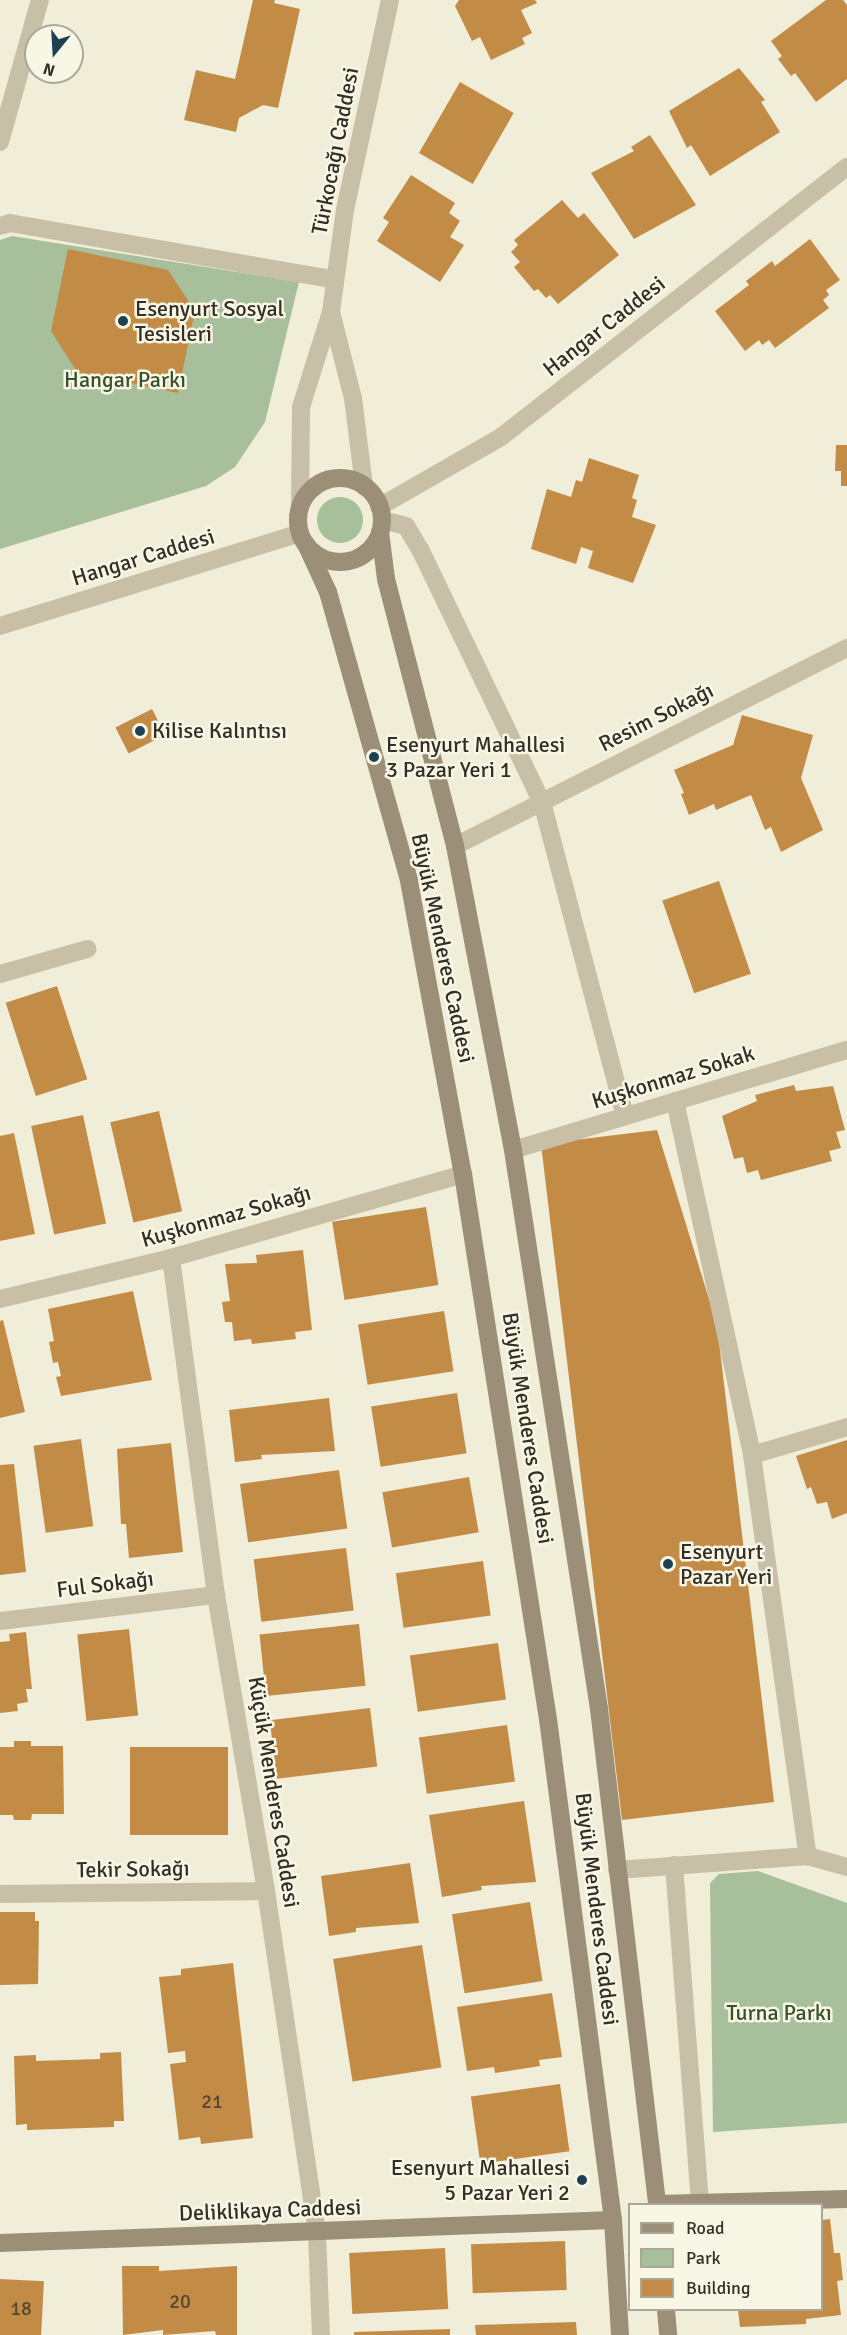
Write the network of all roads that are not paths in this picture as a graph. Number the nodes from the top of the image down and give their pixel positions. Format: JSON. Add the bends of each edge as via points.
{"nodes":[{"id":1,"x":40,"y":0,"type":"edge"},
{"id":2,"x":390,"y":0,"type":"edge"},
{"id":3,"x":0,"y":141,"type":"edge"},
{"id":4,"x":847,"y":167,"type":"edge"},
{"id":5,"x":0,"y":226,"type":"edge"},
{"id":6,"x":335,"y":280,"type":"junction"},
{"id":7,"x":331,"y":312,"type":"junction"},
{"id":8,"x":364,"y":486,"type":"junction"},
{"id":9,"x":300,"y":507,"type":"junction"},
{"id":10,"x":380,"y":520,"type":"junction"},
{"id":11,"x":303,"y":538,"type":"junction"},
{"id":12,"x":0,"y":626,"type":"edge"},
{"id":13,"x":847,"y":648,"type":"edge"},
{"id":14,"x":542,"y":802,"type":"junction"},
{"id":15,"x":455,"y":846,"type":"junction"},
{"id":16,"x":87,"y":949,"type":"dead end"},
{"id":17,"x":0,"y":974,"type":"edge"},
{"id":18,"x":847,"y":1050,"type":"edge"},
{"id":19,"x":675,"y":1101,"type":"junction"},
{"id":20,"x":625,"y":1116,"type":"junction"},
{"id":21,"x":513,"y":1150,"type":"junction"},
{"id":22,"x":463,"y":1174,"type":"junction"},
{"id":23,"x":171,"y":1258,"type":"junction"},
{"id":24,"x":0,"y":1299,"type":"edge"},
{"id":25,"x":847,"y":1427,"type":"edge"},
{"id":26,"x":752,"y":1455,"type":"junction"},
{"id":27,"x":216,"y":1595,"type":"junction"},
{"id":28,"x":0,"y":1621,"type":"edge"},
{"id":29,"x":808,"y":1856,"type":"junction"},
{"id":30,"x":674,"y":1865,"type":"junction"},
{"id":31,"x":847,"y":1867,"type":"edge"},
{"id":32,"x":617,"y":1870,"type":"junction"},
{"id":33,"x":266,"y":1891,"type":"junction"},
{"id":34,"x":0,"y":1894,"type":"edge"},
{"id":35,"x":847,"y":2199,"type":"edge"},
{"id":36,"x":657,"y":2203,"type":"edge"},
{"id":37,"x":700,"y":2203,"type":"joint"},
{"id":38,"x":613,"y":2220,"type":"junction"},
{"id":39,"x":317,"y":2233,"type":"junction"},
{"id":40,"x":0,"y":2242,"type":"edge"},
{"id":41,"x":666,"y":2311,"type":"edge"},
{"id":42,"x":321,"y":2335,"type":"edge"},
{"id":43,"x":620,"y":2335,"type":"edge"},
{"id":44,"x":668,"y":2335,"type":"edge"}],
"edges":[{"from":1,"to":3,"type":"street"},
{"from":2,"to":6,"type":"street","name":"Türkocağı Caddesi","via":[[345,210]]},
{"from":4,"to":10,"type":"street","name":"Hangar Caddesi","via":[[501,436]]},
{"from":5,"to":6,"type":"street","via":[[10,223]]},
{"from":6,"to":7,"type":"street","name":"Türkocağı Caddesi"},
{"from":7,"to":8,"type":"street","name":"Türkocağı Caddesi","via":[[353,398]]},
{"from":7,"to":9,"type":"street","name":"Türkocağı Caddesi","via":[[301,407]]},
{"from":8,"to":9,"type":"street","via":[[339,478],[326,480],[315,486]]},
{"from":8,"to":10,"type":"street"},
{"from":9,"to":11,"type":"street"},
{"from":10,"to":11,"type":"street","via":[[369,549],[353,560],[327,559]]},
{"from":10,"to":14,"type":"street","via":[[406,526],[420,549]]},
{"from":10,"to":15,"type":"street","name":"Büyük Menderes Caddesi","via":[[386,579]]},
{"from":11,"to":12,"type":"street","name":"Hangar Caddesi"},
{"from":11,"to":22,"type":"street","name":"Büyük Menderes Caddesi","via":[[327,592],[409,881]]},
{"from":13,"to":14,"type":"street","name":"Resim Sokağı"},
{"from":14,"to":15,"type":"street","name":"Resim Sokağı"},
{"from":14,"to":20,"type":"street"},
{"from":15,"to":21,"type":"street","name":"Büyük Menderes Caddesi"},
{"from":16,"to":17,"type":"street"},
{"from":18,"to":19,"type":"street","name":"Kuşkonmaz Sokak"},
{"from":19,"to":20,"type":"street","name":"Kuşkonmaz Sokak"},
{"from":19,"to":26,"type":"street"},
{"from":20,"to":21,"type":"street","name":"Kuşkonmaz Sokak"},
{"from":21,"to":32,"type":"street","name":"Büyük Menderes Caddesi","via":[[598,1698]]},
{"from":22,"to":23,"type":"street","name":"Kuşkonmaz Sokağı"},
{"from":22,"to":38,"type":"street","name":"Büyük Menderes Caddesi","via":[[546,1708]]},
{"from":23,"to":24,"type":"street","name":"Kuşkonmaz Sokağı"},
{"from":23,"to":27,"type":"street","name":"Küçük Menderes Caddesi"},
{"from":25,"to":26,"type":"street"},
{"from":26,"to":29,"type":"street"},
{"from":27,"to":28,"type":"street","name":"Ful Sokağı"},
{"from":27,"to":33,"type":"street","name":"Küçük Menderes Caddesi"},
{"from":29,"to":30,"type":"street"},
{"from":29,"to":31,"type":"street"},
{"from":30,"to":32,"type":"street"},
{"from":30,"to":37,"type":"street"},
{"from":32,"to":36,"type":"street","name":"Büyük Menderes Caddesi"},
{"from":33,"to":34,"type":"street","name":"Tekir Sokağı"},
{"from":33,"to":39,"type":"street","name":"Küçük Menderes Caddesi"},
{"from":35,"to":37,"type":"street"},
{"from":38,"to":39,"type":"street","name":"Deliklikaya Caddesi"},
{"from":38,"to":43,"type":"street","name":"Büyük Menderes Caddesi"},
{"from":39,"to":40,"type":"street","name":"Deliklikaya Caddesi"},
{"from":39,"to":42,"type":"street","name":"Küçük Menderes Caddesi"},
{"from":41,"to":44,"type":"street"}]}
